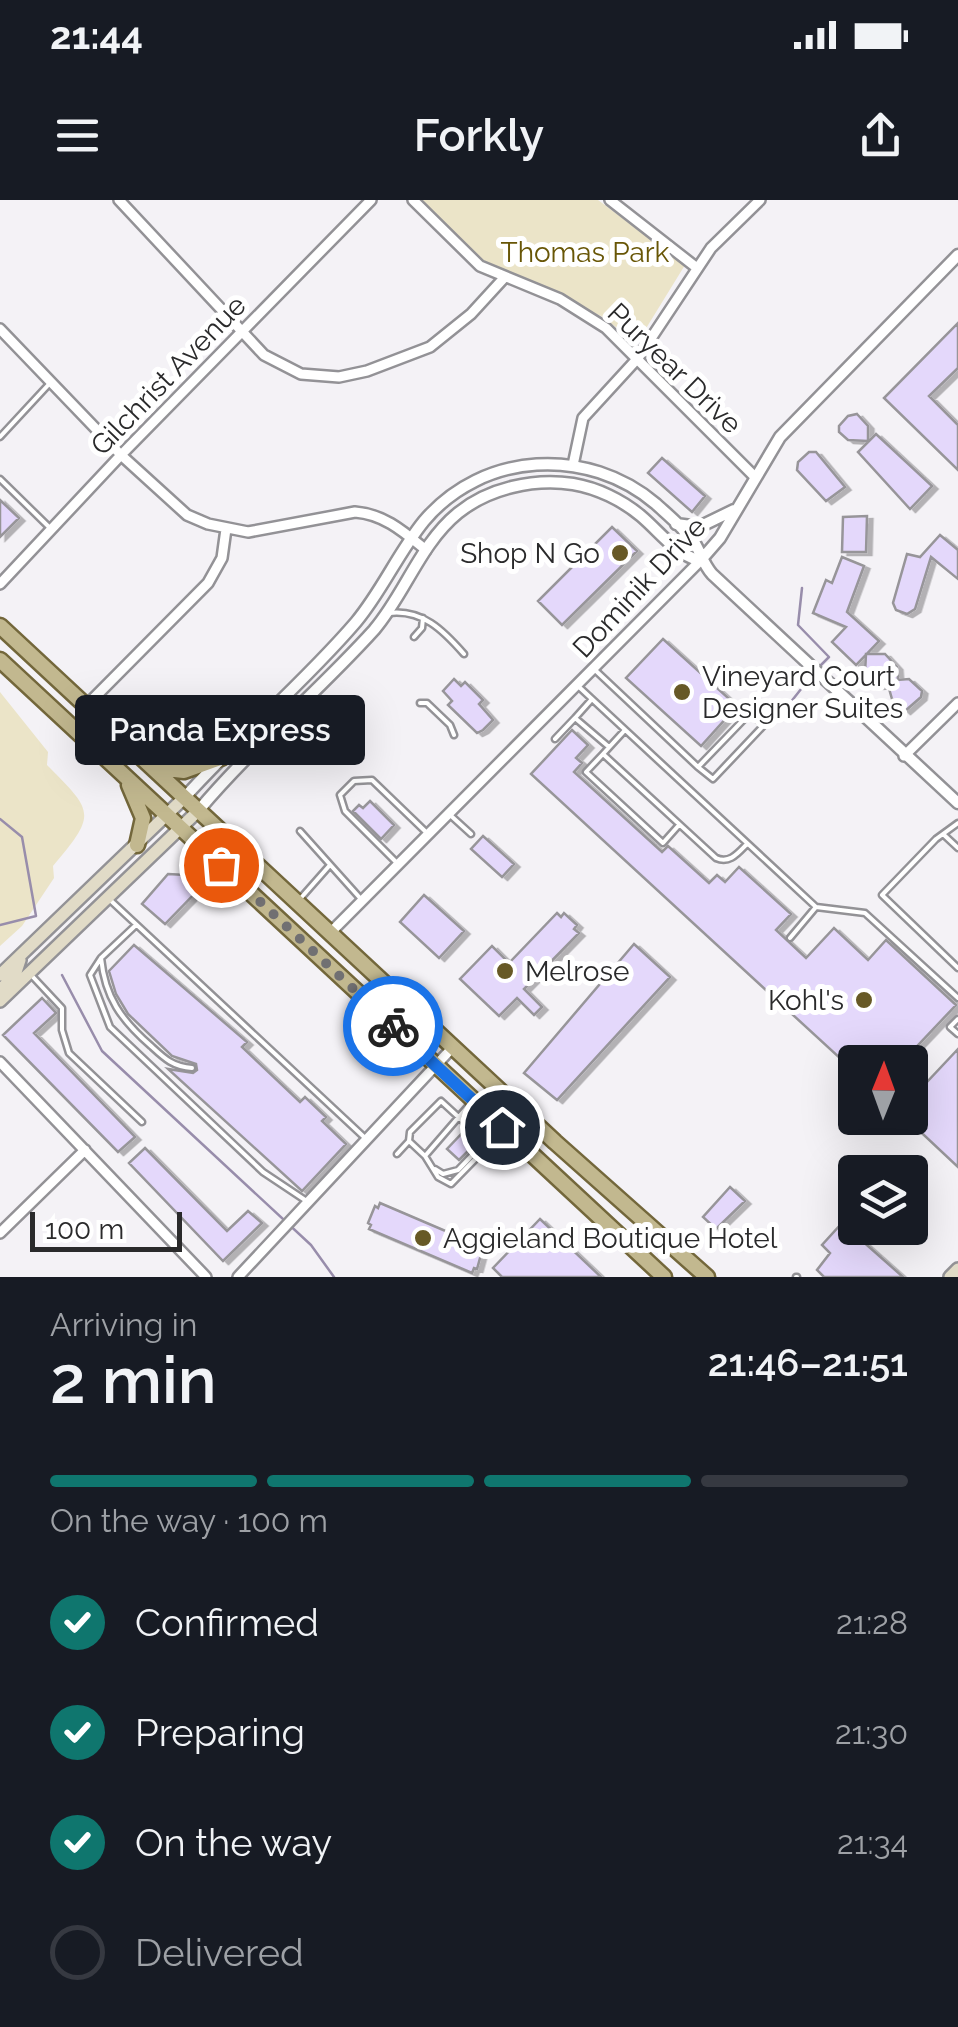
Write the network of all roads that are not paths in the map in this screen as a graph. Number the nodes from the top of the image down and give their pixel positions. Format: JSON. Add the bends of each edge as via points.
{"nodes":[{"id":1,"x":119,"y":200,"type":"edge"},
{"id":2,"x":372,"y":200,"type":"edge"},
{"id":3,"x":412,"y":200,"type":"edge"},
{"id":4,"x":610,"y":200,"type":"edge"},
{"id":5,"x":760,"y":200,"type":"edge"},
{"id":6,"x":958,"y":254,"type":"edge"},
{"id":7,"x":697,"y":268,"type":"junction"},
{"id":8,"x":504,"y":278,"type":"junction"},
{"id":9,"x":0,"y":329,"type":"edge"},
{"id":10,"x":242,"y":331,"type":"junction"},
{"id":11,"x":638,"y":358,"type":"junction"},
{"id":12,"x":51,"y":382,"type":"junction"},
{"id":13,"x":0,"y":437,"type":"edge"},
{"id":14,"x":121,"y":455,"type":"junction"},
{"id":15,"x":572,"y":465,"type":"junction"},
{"id":16,"x":754,"y":476,"type":"junction"},
{"id":17,"x":0,"y":479,"type":"edge"},
{"id":18,"x":735,"y":510,"type":"junction"},
{"id":19,"x":676,"y":524,"type":"junction"},
{"id":20,"x":51,"y":529,"type":"junction"},
{"id":21,"x":226,"y":529,"type":"junction"},
{"id":22,"x":412,"y":538,"type":"junction"},
{"id":23,"x":426,"y":550,"type":"junction"},
{"id":24,"x":700,"y":561,"type":"junction"},
{"id":25,"x":0,"y":584,"type":"edge"},
{"id":26,"x":386,"y":613,"type":"junction"},
{"id":27,"x":423,"y":618,"type":"junction"},
{"id":28,"x":0,"y":626,"type":"edge"},
{"id":29,"x":414,"y":637,"type":"dead end"},
{"id":30,"x":464,"y":654,"type":"dead end"},
{"id":31,"x":0,"y":660,"type":"edge"},
{"id":32,"x":594,"y":668,"type":"junction"},
{"id":33,"x":577,"y":685,"type":"junction"},
{"id":34,"x":592,"y":699,"type":"junction"},
{"id":35,"x":420,"y":702,"type":"dead end"},
{"id":36,"x":958,"y":703,"type":"edge"},
{"id":37,"x":87,"y":706,"type":"junction"},
{"id":38,"x":576,"y":718,"type":"junction"},
{"id":39,"x":625,"y":730,"type":"junction"},
{"id":40,"x":454,"y":735,"type":"dead end"},
{"id":41,"x":556,"y":739,"type":"dead end"},
{"id":42,"x":609,"y":747,"type":"junction"},
{"id":43,"x":603,"y":754,"type":"junction"},
{"id":44,"x":223,"y":756,"type":"junction"},
{"id":45,"x":904,"y":756,"type":"junction"},
{"id":46,"x":154,"y":767,"type":"junction"},
{"id":47,"x":698,"y":767,"type":"junction"},
{"id":48,"x":124,"y":776,"type":"junction"},
{"id":49,"x":185,"y":797,"type":"junction"},
{"id":50,"x":958,"y":804,"type":"edge"},
{"id":51,"x":198,"y":810,"type":"junction"},
{"id":52,"x":449,"y":814,"type":"junction"},
{"id":53,"x":168,"y":816,"type":"junction"},
{"id":54,"x":958,"y":823,"type":"edge"},
{"id":55,"x":680,"y":825,"type":"junction"},
{"id":56,"x":182,"y":829,"type":"junction"},
{"id":57,"x":300,"y":830,"type":"dead end"},
{"id":58,"x":428,"y":834,"type":"junction"},
{"id":59,"x":471,"y":834,"type":"dead end"},
{"id":60,"x":944,"y":834,"type":"junction"},
{"id":61,"x":748,"y":844,"type":"junction"},
{"id":62,"x":137,"y":845,"type":"junction"},
{"id":63,"x":958,"y":848,"type":"edge"},
{"id":64,"x":398,"y":864,"type":"junction"},
{"id":65,"x":330,"y":865,"type":"junction"},
{"id":66,"x":108,"y":898,"type":"junction"},
{"id":67,"x":362,"y":901,"type":"junction"},
{"id":68,"x":296,"y":902,"type":"junction"},
{"id":69,"x":816,"y":907,"type":"junction"},
{"id":70,"x":136,"y":925,"type":"junction"},
{"id":71,"x":330,"y":933,"type":"junction"},
{"id":72,"x":790,"y":938,"type":"dead end"},
{"id":73,"x":21,"y":956,"type":"junction"},
{"id":74,"x":101,"y":958,"type":"junction"},
{"id":75,"x":958,"y":968,"type":"edge"},
{"id":76,"x":30,"y":973,"type":"junction"},
{"id":77,"x":0,"y":975,"type":"edge"},
{"id":78,"x":0,"y":990,"type":"edge"},
{"id":79,"x":958,"y":998,"type":"edge"},
{"id":80,"x":0,"y":1001,"type":"edge"},
{"id":81,"x":958,"y":1018,"type":"edge"},
{"id":82,"x":958,"y":1034,"type":"edge"},
{"id":83,"x":453,"y":1047,"type":"junction"},
{"id":84,"x":0,"y":1062,"type":"edge"},
{"id":85,"x":436,"y":1066,"type":"junction"},
{"id":86,"x":192,"y":1068,"type":"dead end"},
{"id":87,"x":474,"y":1100,"type":"junction"},
{"id":88,"x":458,"y":1116,"type":"junction"},
{"id":89,"x":142,"y":1122,"type":"dead end"},
{"id":90,"x":367,"y":1140,"type":"junction"},
{"id":91,"x":409,"y":1141,"type":"junction"},
{"id":92,"x":485,"y":1142,"type":"junction"},
{"id":93,"x":86,"y":1150,"type":"junction"},
{"id":94,"x":396,"y":1154,"type":"dead end"},
{"id":95,"x":424,"y":1156,"type":"junction"},
{"id":96,"x":435,"y":1170,"type":"junction"},
{"id":97,"x":307,"y":1206,"type":"junction"},
{"id":98,"x":0,"y":1233,"type":"edge"},
{"id":99,"x":958,"y":1270,"type":"edge"},
{"id":100,"x":206,"y":1277,"type":"edge"},
{"id":101,"x":238,"y":1277,"type":"edge"},
{"id":102,"x":664,"y":1277,"type":"edge"},
{"id":103,"x":707,"y":1277,"type":"edge"},
{"id":104,"x":950,"y":1277,"type":"edge"}],
"edges":[{"from":1,"to":10,"type":"street"},
{"from":2,"to":10,"type":"street","name":"Gilchrist Avenue"},
{"from":3,"to":8,"type":"street","name":"Puryear Drive","via":[[480,266]]},
{"from":4,"to":7,"type":"street"},
{"from":5,"to":7,"type":"street"},
{"from":6,"to":16,"type":"street","name":"Dominik Drive","via":[[798,416]]},
{"from":7,"to":11,"type":"street"},
{"from":8,"to":10,"type":"street","via":[[430,347],[339,377],[284,367]]},
{"from":8,"to":11,"type":"street","name":"Puryear Drive","via":[[586,314]]},
{"from":9,"to":12,"type":"street"},
{"from":10,"to":14,"type":"street","name":"Gilchrist Avenue"},
{"from":11,"to":15,"type":"street","via":[[583,418]]},
{"from":11,"to":16,"type":"street","name":"Puryear Drive"},
{"from":12,"to":13,"type":"lane"},
{"from":12,"to":14,"type":"street"},
{"from":14,"to":20,"type":"street","name":"Gilchrist Avenue"},
{"from":14,"to":21,"type":"street","via":[[187,515]]},
{"from":15,"to":19,"type":"street","via":[[625,482]]},
{"from":15,"to":22,"type":"street","via":[[533,464],[478,479],[438,507]]},
{"from":16,"to":18,"type":"street","name":"Dominik Drive"},
{"from":17,"to":20,"type":"lane"},
{"from":18,"to":19,"type":"street","via":[[699,527]]},
{"from":18,"to":24,"type":"street","name":"Dominik Drive"},
{"from":19,"to":24,"type":"street","via":[[694,542]]},
{"from":20,"to":25,"type":"street","name":"Gilchrist Avenue"},
{"from":21,"to":22,"type":"street","via":[[271,530],[355,512],[382,518]]},
{"from":21,"to":37,"type":"street","via":[[222,558],[208,583]]},
{"from":22,"to":23,"type":"street"},
{"from":22,"to":44,"type":"street","via":[[355,623]]},
{"from":23,"to":24,"type":"street","via":[[479,499],[519,485],[562,483],[611,496],[682,556]]},
{"from":23,"to":26,"type":"street"},
{"from":24,"to":32,"type":"street","name":"Dominik Drive"},
{"from":24,"to":45,"type":"street"},
{"from":26,"to":27,"type":"lane"},
{"from":26,"to":51,"type":"street"},
{"from":27,"to":29,"type":"lane"},
{"from":27,"to":30,"type":"lane"},
{"from":28,"to":37,"type":"main road"},
{"from":31,"to":48,"type":"main road"},
{"from":32,"to":33,"type":"street","name":"Dominik Drive"},
{"from":32,"to":47,"type":"lane"},
{"from":33,"to":34,"type":"lane"},
{"from":33,"to":52,"type":"street","name":"Dominik Drive"},
{"from":34,"to":38,"type":"lane"},
{"from":34,"to":39,"type":"lane"},
{"from":35,"to":40,"type":"lane"},
{"from":36,"to":45,"type":"street"},
{"from":37,"to":46,"type":"main road"},
{"from":38,"to":41,"type":"lane"},
{"from":38,"to":42,"type":"lane"},
{"from":39,"to":42,"type":"lane"},
{"from":39,"to":61,"type":"lane"},
{"from":42,"to":43,"type":"lane"},
{"from":43,"to":55,"type":"lane"},
{"from":43,"to":55,"type":"lane","via":[[586,772],[662,843]]},
{"from":44,"to":46,"type":"main road","via":[[184,771]]},
{"from":44,"to":49,"type":"street"},
{"from":45,"to":50,"type":"street"},
{"from":46,"to":49,"type":"main road"},
{"from":47,"to":47,"type":"lane","via":[[713,779],[764,725],[750,713]]},
{"from":48,"to":53,"type":"main road"},
{"from":48,"to":62,"type":"main road","via":[[142,818]]},
{"from":49,"to":51,"type":"main road"},
{"from":49,"to":53,"type":"main road"},
{"from":51,"to":56,"type":"main road"},
{"from":51,"to":68,"type":"main road"},
{"from":52,"to":58,"type":"street","name":"Dominik Drive"},
{"from":52,"to":59,"type":"lane"},
{"from":53,"to":56,"type":"main road"},
{"from":53,"to":62,"type":"main road"},
{"from":54,"to":60,"type":"lane"},
{"from":55,"to":61,"type":"lane","via":[[722,861]]},
{"from":56,"to":66,"type":"main road"},
{"from":56,"to":85,"type":"main road"},
{"from":57,"to":65,"type":"lane"},
{"from":58,"to":64,"type":"street","name":"Dominik Drive"},
{"from":58,"to":64,"type":"lane","via":[[372,780],[354,781],[340,795],[345,811]]},
{"from":60,"to":63,"type":"lane"},
{"from":60,"to":75,"type":"lane","via":[[882,895]]},
{"from":61,"to":69,"type":"lane"},
{"from":62,"to":73,"type":"main road"},
{"from":64,"to":67,"type":"street","name":"Dominik Drive"},
{"from":65,"to":67,"type":"lane"},
{"from":65,"to":68,"type":"lane"},
{"from":66,"to":70,"type":"lane"},
{"from":66,"to":76,"type":"main road"},
{"from":67,"to":71,"type":"street","name":"Dominik Drive"},
{"from":68,"to":71,"type":"main road"},
{"from":69,"to":72,"type":"lane"},
{"from":69,"to":79,"type":"lane","via":[[864,913]]},
{"from":70,"to":74,"type":"lane"},
{"from":70,"to":90,"type":"lane"},
{"from":71,"to":83,"type":"main road"},
{"from":73,"to":77,"type":"main road"},
{"from":73,"to":78,"type":"main road"},
{"from":74,"to":86,"type":"lane","via":[[103,980],[123,1021],[172,1064]]},
{"from":74,"to":97,"type":"lane","via":[[90,975],[110,1026]]},
{"from":76,"to":80,"type":"main road"},
{"from":76,"to":89,"type":"lane","via":[[62,1008],[69,1053]]},
{"from":81,"to":82,"type":"lane","via":[[950,1027]]},
{"from":83,"to":85,"type":"street"},
{"from":83,"to":103,"type":"main road"},
{"from":84,"to":93,"type":"street"},
{"from":85,"to":87,"type":"main road"},
{"from":85,"to":90,"type":"street"},
{"from":87,"to":88,"type":"lane"},
{"from":87,"to":102,"type":"main road"},
{"from":88,"to":91,"type":"lane","via":[[441,1101]]},
{"from":88,"to":92,"type":"lane"},
{"from":88,"to":95,"type":"lane"},
{"from":90,"to":97,"type":"street"},
{"from":91,"to":94,"type":"lane"},
{"from":91,"to":95,"type":"lane"},
{"from":92,"to":96,"type":"lane","via":[[454,1173]]},
{"from":92,"to":96,"type":"lane","via":[[451,1184]]},
{"from":93,"to":98,"type":"street"},
{"from":93,"to":100,"type":"street"},
{"from":95,"to":96,"type":"lane"},
{"from":97,"to":101,"type":"street"},
{"from":99,"to":104,"type":"main road"}]}
